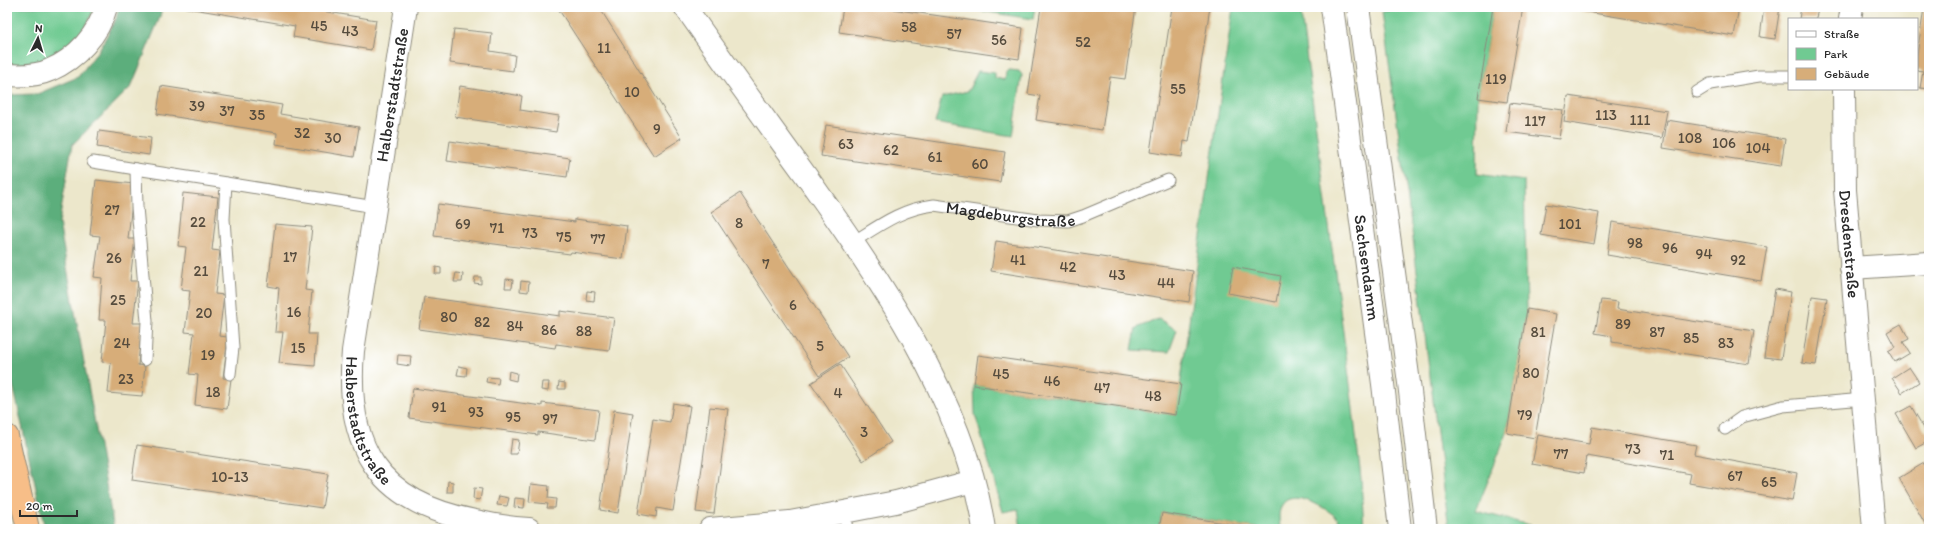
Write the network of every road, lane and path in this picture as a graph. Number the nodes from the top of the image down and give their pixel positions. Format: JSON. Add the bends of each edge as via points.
{"nodes":[{"id":1,"x":106,"y":7,"type":"edge"},
{"id":2,"x":406,"y":7,"type":"edge"},
{"id":3,"x":685,"y":7,"type":"edge"},
{"id":4,"x":1332,"y":7,"type":"edge"},
{"id":5,"x":1358,"y":7,"type":"edge"},
{"id":6,"x":1852,"y":7,"type":"edge"},
{"id":7,"x":1850,"y":18,"type":"edge"},
{"id":8,"x":7,"y":75,"type":"edge"},
{"id":9,"x":1788,"y":76,"type":"edge"},
{"id":10,"x":1844,"y":90,"type":"edge"},
{"id":11,"x":1697,"y":92,"type":"dead end"},
{"id":12,"x":93,"y":162,"type":"dead end"},
{"id":13,"x":136,"y":169,"type":"junction"},
{"id":14,"x":1168,"y":180,"type":"dead end"},
{"id":15,"x":226,"y":183,"type":"junction"},
{"id":16,"x":375,"y":207,"type":"junction"},
{"id":17,"x":853,"y":242,"type":"junction"},
{"id":18,"x":1929,"y":263,"type":"edge"},
{"id":19,"x":1851,"y":268,"type":"junction"},
{"id":20,"x":145,"y":360,"type":"dead end"},
{"id":21,"x":230,"y":374,"type":"dead end"},
{"id":22,"x":1864,"y":399,"type":"junction"},
{"id":23,"x":1725,"y":428,"type":"dead end"},
{"id":24,"x":7,"y":436,"type":"edge"},
{"id":25,"x":973,"y":481,"type":"junction"},
{"id":26,"x":846,"y":520,"type":"edge"},
{"id":27,"x":28,"y":529,"type":"edge"},
{"id":28,"x":529,"y":529,"type":"edge"},
{"id":29,"x":710,"y":529,"type":"edge"},
{"id":30,"x":984,"y":529,"type":"edge"},
{"id":31,"x":1400,"y":529,"type":"edge"},
{"id":32,"x":1426,"y":529,"type":"edge"},
{"id":33,"x":1874,"y":529,"type":"edge"}],
"edges":[{"from":1,"to":8,"type":"street","via":[[100,24],[78,53],[49,71]]},
{"from":2,"to":16,"type":"street","name":"Halberstadtstraße"},
{"from":3,"to":17,"type":"street"},
{"from":4,"to":31,"type":"street","name":"Sachsendamm","via":[[1385,398]]},
{"from":5,"to":32,"type":"street","name":"Sachsendamm"},
{"from":6,"to":7,"type":"street"},
{"from":9,"to":11,"type":"lane","via":[[1759,76],[1710,84]]},
{"from":10,"to":19,"type":"street","name":"Dresdenstraße","via":[[1845,190]]},
{"from":12,"to":13,"type":"lane"},
{"from":13,"to":15,"type":"lane"},
{"from":13,"to":20,"type":"lane","via":[[147,321]]},
{"from":14,"to":17,"type":"lane","name":"Magdeburgstraße","via":[[1068,221],[1038,220],[934,205],[919,207],[900,213]]},
{"from":15,"to":16,"type":"lane"},
{"from":15,"to":21,"type":"lane","via":[[224,219],[233,348]]},
{"from":16,"to":28,"type":"street","name":"Halberstadtstraße","via":[[351,377],[355,417],[366,452],[385,478],[414,502],[456,518]]},
{"from":17,"to":25,"type":"street","via":[[908,330],[929,371],[949,411]]},
{"from":18,"to":19,"type":"street"},
{"from":19,"to":22,"type":"street","name":"Dresdenstraße"},
{"from":22,"to":23,"type":"lane","via":[[1783,406],[1742,417]]},
{"from":22,"to":33,"type":"street","name":"Dresdenstraße"},
{"from":24,"to":27,"type":"highway"},
{"from":25,"to":26,"type":"street"},
{"from":25,"to":30,"type":"street"},
{"from":26,"to":29,"type":"street"}]}
